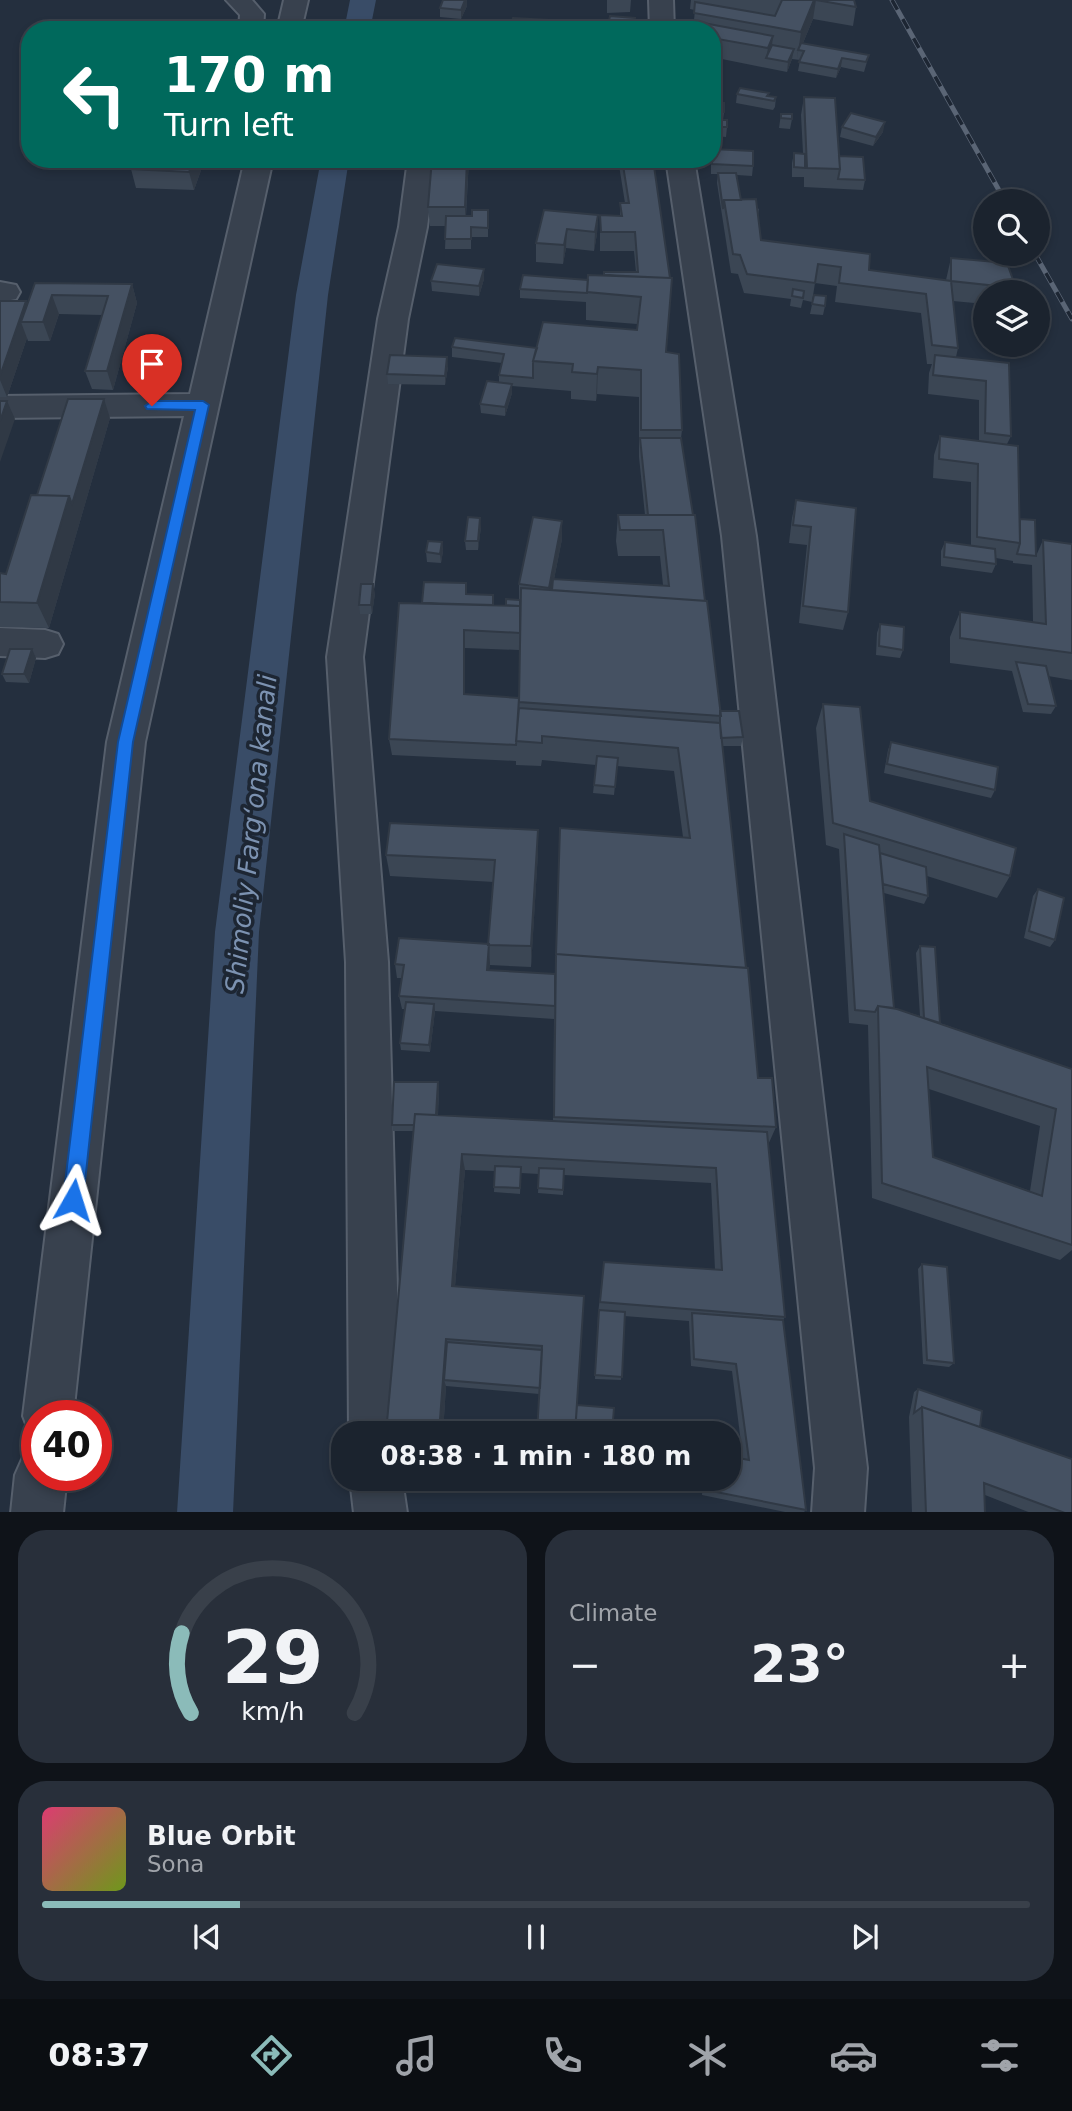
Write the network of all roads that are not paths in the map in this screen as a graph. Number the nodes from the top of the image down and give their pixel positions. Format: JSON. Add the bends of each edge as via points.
{"nodes":[{"id":1,"x":238,"y":0,"type":"edge"},
{"id":2,"x":296,"y":0,"type":"edge"},
{"id":3,"x":661,"y":0,"type":"edge"},
{"id":4,"x":251,"y":21,"type":"edge"},
{"id":5,"x":291,"y":21,"type":"edge"},
{"id":6,"x":662,"y":21,"type":"edge"},
{"id":7,"x":257,"y":168,"type":"edge"},
{"id":8,"x":421,"y":168,"type":"edge"},
{"id":9,"x":681,"y":168,"type":"edge"},
{"id":10,"x":203,"y":405,"type":"junction"},
{"id":11,"x":0,"y":407,"type":"edge"},
{"id":12,"x":0,"y":642,"type":"edge"},
{"id":13,"x":45,"y":644,"type":"dead end"},
{"id":14,"x":50,"y":1400,"type":"edge"},
{"id":15,"x":376,"y":1421,"type":"edge"},
{"id":16,"x":39,"y":1491,"type":"edge"},
{"id":17,"x":376,"y":1491,"type":"edge"},
{"id":18,"x":37,"y":1512,"type":"edge"},
{"id":19,"x":381,"y":1512,"type":"edge"},
{"id":20,"x":838,"y":1512,"type":"edge"}],
"edges":[{"from":1,"to":4,"type":"street","via":[[251,14]]},
{"from":2,"to":5,"type":"street"},
{"from":3,"to":6,"type":"street"},
{"from":7,"to":10,"type":"street"},
{"from":8,"to":15,"type":"street","via":[[414,227],[393,319],[345,657],[367,962]]},
{"from":9,"to":20,"type":"street","via":[[738,536],[841,1468]]},
{"from":10,"to":11,"type":"street"},
{"from":10,"to":14,"type":"street","via":[[125,742]]},
{"from":12,"to":13,"type":"street"},
{"from":16,"to":18,"type":"street"},
{"from":17,"to":19,"type":"street"}]}
